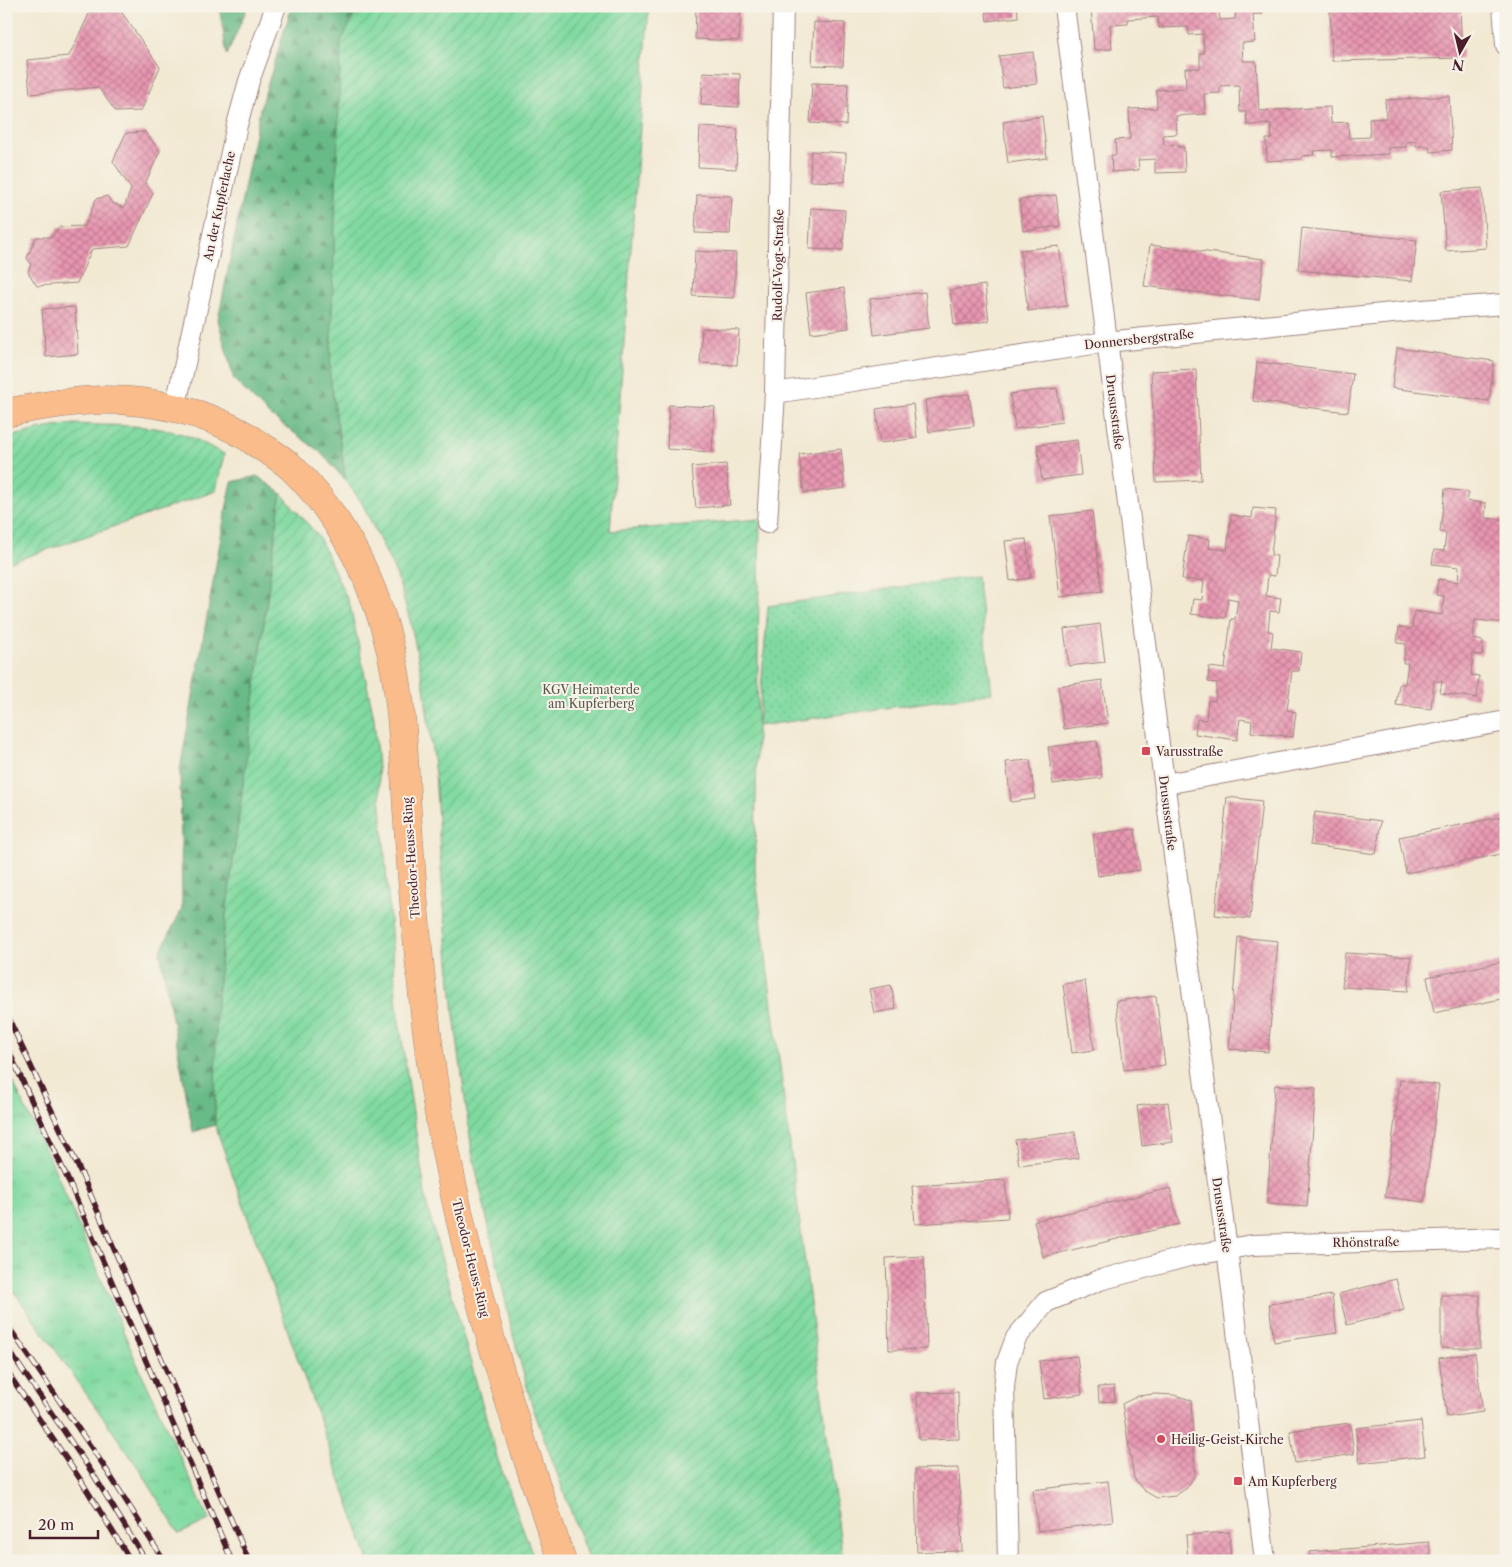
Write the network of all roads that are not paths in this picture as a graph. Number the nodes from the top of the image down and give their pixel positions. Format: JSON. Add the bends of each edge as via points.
{"nodes":[{"id":1,"x":276,"y":6,"type":"edge"},
{"id":2,"x":783,"y":6,"type":"edge"},
{"id":3,"x":1064,"y":6,"type":"edge"},
{"id":4,"x":1503,"y":6,"type":"edge"},
{"id":5,"x":1506,"y":45,"type":"edge"},
{"id":6,"x":1506,"y":304,"type":"edge"},
{"id":7,"x":1106,"y":342,"type":"junction"},
{"id":8,"x":776,"y":393,"type":"junction"},
{"id":9,"x":175,"y":409,"type":"junction"},
{"id":10,"x":6,"y":413,"type":"edge"},
{"id":11,"x":767,"y":523,"type":"dead end"},
{"id":12,"x":1506,"y":721,"type":"edge"},
{"id":13,"x":1165,"y":784,"type":"junction"},
{"id":14,"x":1506,"y":1238,"type":"edge"},
{"id":15,"x":1227,"y":1250,"type":"junction"},
{"id":16,"x":562,"y":1561,"type":"edge"},
{"id":17,"x":1008,"y":1561,"type":"edge"},
{"id":18,"x":1265,"y":1561,"type":"edge"}],
"edges":[{"from":1,"to":9,"type":"street","name":"An der Kupferlache","via":[[237,125]]},
{"from":2,"to":8,"type":"street","name":"Rudolf-Vogt-Straße"},
{"from":3,"to":7,"type":"street","name":"Drususstraße"},
{"from":4,"to":5,"type":"street"},
{"from":6,"to":7,"type":"street","name":"Donnersbergstraße"},
{"from":7,"to":8,"type":"street","name":"Donnersbergstraße"},
{"from":7,"to":13,"type":"street","name":"Drususstraße"},
{"from":8,"to":11,"type":"street","name":"Rudolf-Vogt-Straße"},
{"from":9,"to":10,"type":"main road","name":"Theodor-Heuss-Ring","via":[[134,402],[89,400]]},
{"from":9,"to":16,"type":"main road","name":"Theodor-Heuss-Ring","via":[[244,435],[292,467],[334,516],[349,541],[383,622],[400,706],[422,986],[448,1164],[487,1324]]},
{"from":12,"to":13,"type":"street"},
{"from":13,"to":15,"type":"street","name":"Drususstraße"},
{"from":14,"to":15,"type":"street","name":"Rhönstraße","via":[[1252,1245]]},
{"from":15,"to":17,"type":"street","via":[[1189,1256],[1100,1280],[1046,1302],[1016,1338],[1007,1362],[1004,1387]]},
{"from":15,"to":18,"type":"street","name":"Drususstraße"}]}
